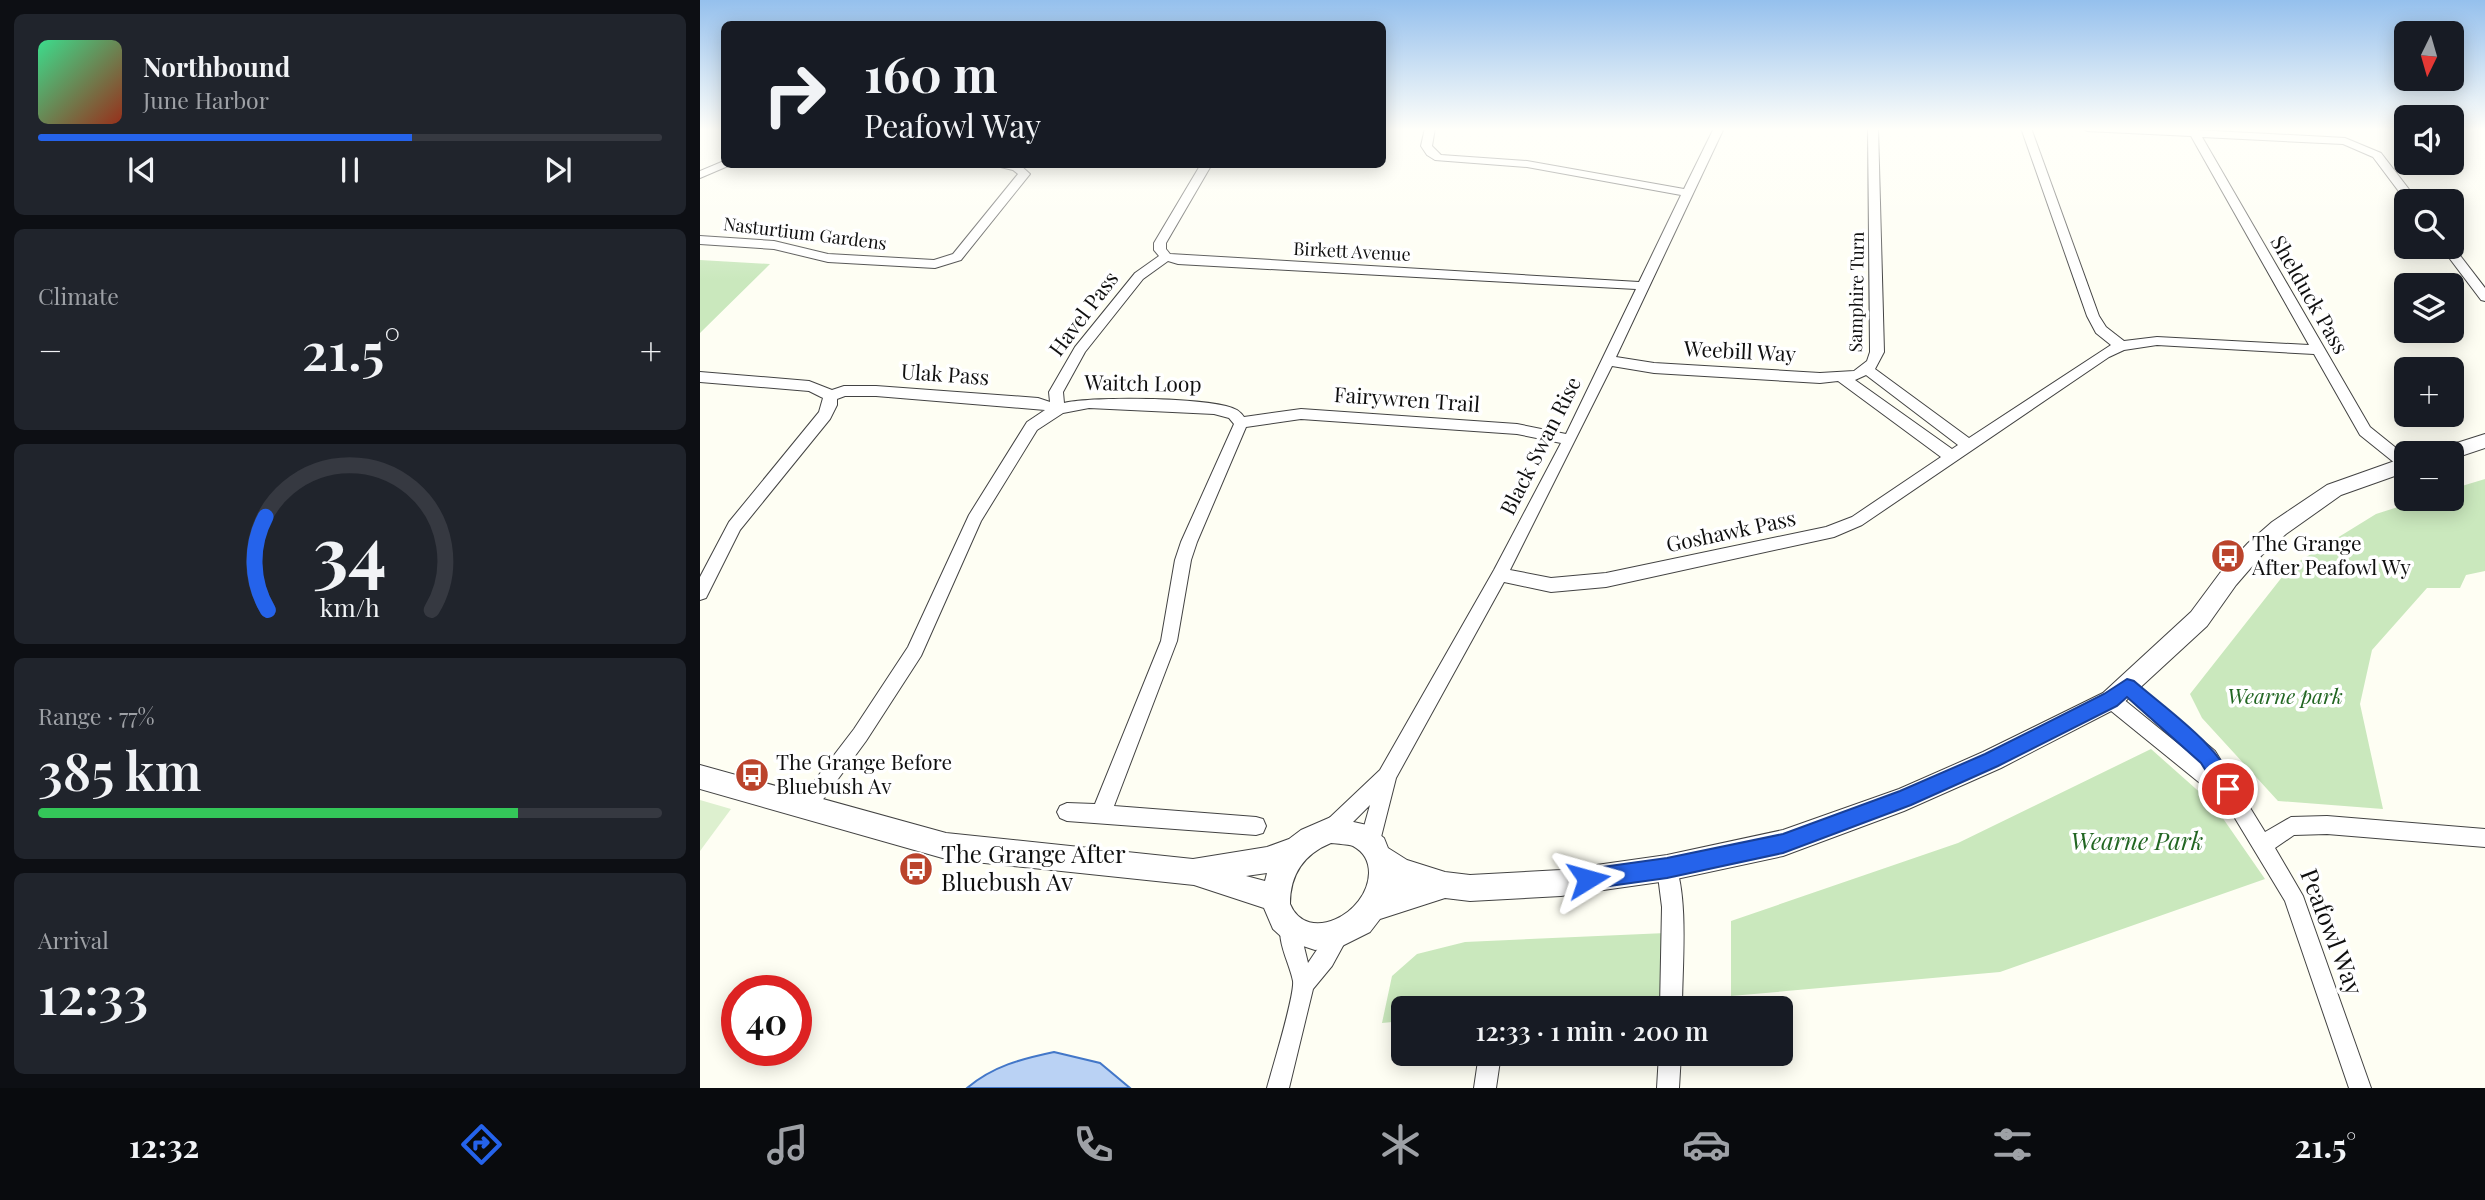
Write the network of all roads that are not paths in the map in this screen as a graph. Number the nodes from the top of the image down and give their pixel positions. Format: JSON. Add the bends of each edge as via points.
{"nodes":[{"id":1,"x":1022,"y":179,"type":"edge"},
{"id":2,"x":1198,"y":179,"type":"edge"},
{"id":3,"x":1608,"y":179,"type":"edge"},
{"id":4,"x":1693,"y":179,"type":"edge"},
{"id":5,"x":1874,"y":179,"type":"edge"},
{"id":6,"x":2044,"y":179,"type":"edge"},
{"id":7,"x":2220,"y":179,"type":"edge"},
{"id":8,"x":1686,"y":193,"type":"junction"},
{"id":9,"x":700,"y":240,"type":"edge"},
{"id":10,"x":1166,"y":257,"type":"junction"},
{"id":11,"x":2456,"y":259,"type":"edge"},
{"id":12,"x":1645,"y":286,"type":"junction"},
{"id":13,"x":2485,"y":297,"type":"edge"},
{"id":14,"x":2121,"y":346,"type":"junction"},
{"id":15,"x":2318,"y":350,"type":"junction"},
{"id":16,"x":1610,"y":361,"type":"junction"},
{"id":17,"x":1866,"y":369,"type":"junction"},
{"id":18,"x":700,"y":377,"type":"edge"},
{"id":19,"x":1843,"y":378,"type":"junction"},
{"id":20,"x":830,"y":396,"type":"junction"},
{"id":21,"x":1058,"y":409,"type":"junction"},
{"id":22,"x":1241,"y":423,"type":"junction"},
{"id":23,"x":1570,"y":440,"type":"junction"},
{"id":24,"x":1968,"y":444,"type":"junction"},
{"id":25,"x":2394,"y":454,"type":"edge"},
{"id":26,"x":1951,"y":456,"type":"junction"},
{"id":27,"x":2394,"y":468,"type":"edge"},
{"id":28,"x":1500,"y":575,"type":"junction"},
{"id":29,"x":700,"y":593,"type":"edge"},
{"id":30,"x":2119,"y":693,"type":"junction"},
{"id":31,"x":1387,"y":776,"type":"junction"},
{"id":32,"x":700,"y":777,"type":"edge"},
{"id":33,"x":806,"y":807,"type":"junction"},
{"id":34,"x":1067,"y":812,"type":"dead end"},
{"id":35,"x":1101,"y":814,"type":"junction"},
{"id":36,"x":1256,"y":827,"type":"dead end"},
{"id":37,"x":1331,"y":830,"type":"junction"},
{"id":38,"x":2485,"y":838,"type":"edge"},
{"id":39,"x":2263,"y":844,"type":"junction"},
{"id":40,"x":1375,"y":850,"type":"junction"},
{"id":41,"x":1293,"y":851,"type":"junction"},
{"id":42,"x":1667,"y":868,"type":"junction"},
{"id":43,"x":1194,"y":872,"type":"junction"},
{"id":44,"x":1445,"y":885,"type":"junction"},
{"id":45,"x":1276,"y":896,"type":"junction"},
{"id":46,"x":1374,"y":907,"type":"junction"},
{"id":47,"x":1290,"y":925,"type":"junction"},
{"id":48,"x":1340,"y":933,"type":"junction"},
{"id":49,"x":1304,"y":984,"type":"junction"},
{"id":50,"x":1671,"y":996,"type":"edge"},
{"id":51,"x":1488,"y":1066,"type":"edge"},
{"id":52,"x":1669,"y":1066,"type":"edge"},
{"id":53,"x":1278,"y":1088,"type":"edge"},
{"id":54,"x":1485,"y":1088,"type":"edge"},
{"id":55,"x":1668,"y":1088,"type":"edge"},
{"id":56,"x":2360,"y":1088,"type":"edge"}],
"edges":[{"from":1,"to":9,"type":"street","name":"Nasturtium Gardens","via":[[957,257],[947,262],[828,258],[774,245]]},
{"from":2,"to":10,"type":"street","via":[[1160,243]]},
{"from":3,"to":8,"type":"street"},
{"from":4,"to":8,"type":"street","name":"Black Swan Rise"},
{"from":5,"to":17,"type":"street","name":"Samphire Turn","via":[[1877,352]]},
{"from":6,"to":14,"type":"street","via":[[2093,316],[2101,330]]},
{"from":7,"to":15,"type":"street","name":"Shelduck Pass"},
{"from":8,"to":12,"type":"street","name":"Black Swan Rise"},
{"from":10,"to":12,"type":"street","name":"Birkett Avenue"},
{"from":10,"to":21,"type":"street","name":"Havel Pass","via":[[1139,276],[1080,350],[1056,393]]},
{"from":11,"to":13,"type":"street"},
{"from":12,"to":16,"type":"street","name":"Black Swan Rise"},
{"from":14,"to":15,"type":"street","name":"Goshawk Pass","via":[[2157,341]]},
{"from":14,"to":24,"type":"street","name":"Goshawk Pass"},
{"from":15,"to":25,"type":"street","name":"Shelduck Pass","via":[[2365,431]]},
{"from":16,"to":19,"type":"street","name":"Weebill Way","via":[[1654,368]]},
{"from":16,"to":23,"type":"street","name":"Black Swan Rise"},
{"from":17,"to":19,"type":"street","name":"Weebill Way"},
{"from":17,"to":24,"type":"street"},
{"from":18,"to":20,"type":"street","via":[[809,386]]},
{"from":19,"to":26,"type":"street"},
{"from":20,"to":21,"type":"street","name":"Ulak Pass","via":[[876,391],[1038,403]]},
{"from":20,"to":29,"type":"street","via":[[825,415],[734,526]]},
{"from":21,"to":22,"type":"street","name":"Waitch Loop","via":[[1097,403],[1210,408],[1230,411]]},
{"from":21,"to":33,"type":"street","name":"Waitch Loop","via":[[1040,418],[1025,437],[974,519],[915,651]]},
{"from":22,"to":23,"type":"street","name":"Fairywren Trail","via":[[1301,414],[1517,429]]},
{"from":22,"to":35,"type":"street","via":[[1189,542],[1168,641]]},
{"from":23,"to":28,"type":"street","name":"Black Swan Rise"},
{"from":24,"to":26,"type":"street","name":"Goshawk Pass"},
{"from":26,"to":28,"type":"street","name":"Goshawk Pass","via":[[1857,521],[1828,533],[1606,580],[1551,584]]},
{"from":27,"to":30,"type":"street","via":[[2334,490],[2279,528],[2228,579],[2199,619]]},
{"from":28,"to":31,"type":"street","name":"Black Swan Rise"},
{"from":30,"to":39,"type":"street","name":"Peafowl Way","via":[[2236,803]]},
{"from":30,"to":42,"type":"street","via":[[2003,755],[1904,799],[1783,843]]},
{"from":31,"to":37,"type":"street","name":"Black Swan Rise"},
{"from":31,"to":40,"type":"street","name":"Black Swan Rise"},
{"from":32,"to":33,"type":"street"},
{"from":33,"to":43,"type":"street","via":[[946,846]]},
{"from":34,"to":35,"type":"street"},
{"from":35,"to":36,"type":"street"},
{"from":37,"to":40,"type":"street","via":[[1353,832]]},
{"from":37,"to":41,"type":"street","via":[[1310,837]]},
{"from":38,"to":39,"type":"street","via":[[2291,826]]},
{"from":39,"to":56,"type":"street","name":"Peafowl Way","via":[[2293,896]]},
{"from":40,"to":44,"type":"street","via":[[1400,871]]},
{"from":40,"to":46,"type":"street","via":[[1383,883]]},
{"from":41,"to":43,"type":"street","via":[[1268,860]]},
{"from":41,"to":45,"type":"street","via":[[1279,873]]},
{"from":42,"to":44,"type":"street","via":[[1562,883]]},
{"from":42,"to":50,"type":"street","via":[[1672,907]]},
{"from":43,"to":45,"type":"street"},
{"from":44,"to":46,"type":"street"},
{"from":45,"to":47,"type":"street"},
{"from":46,"to":48,"type":"street","via":[[1359,923]]},
{"from":47,"to":48,"type":"street","via":[[1312,936]]},
{"from":47,"to":49,"type":"street"},
{"from":48,"to":49,"type":"street"},
{"from":49,"to":53,"type":"street"},
{"from":51,"to":54,"type":"street"},
{"from":52,"to":55,"type":"street"}]}
